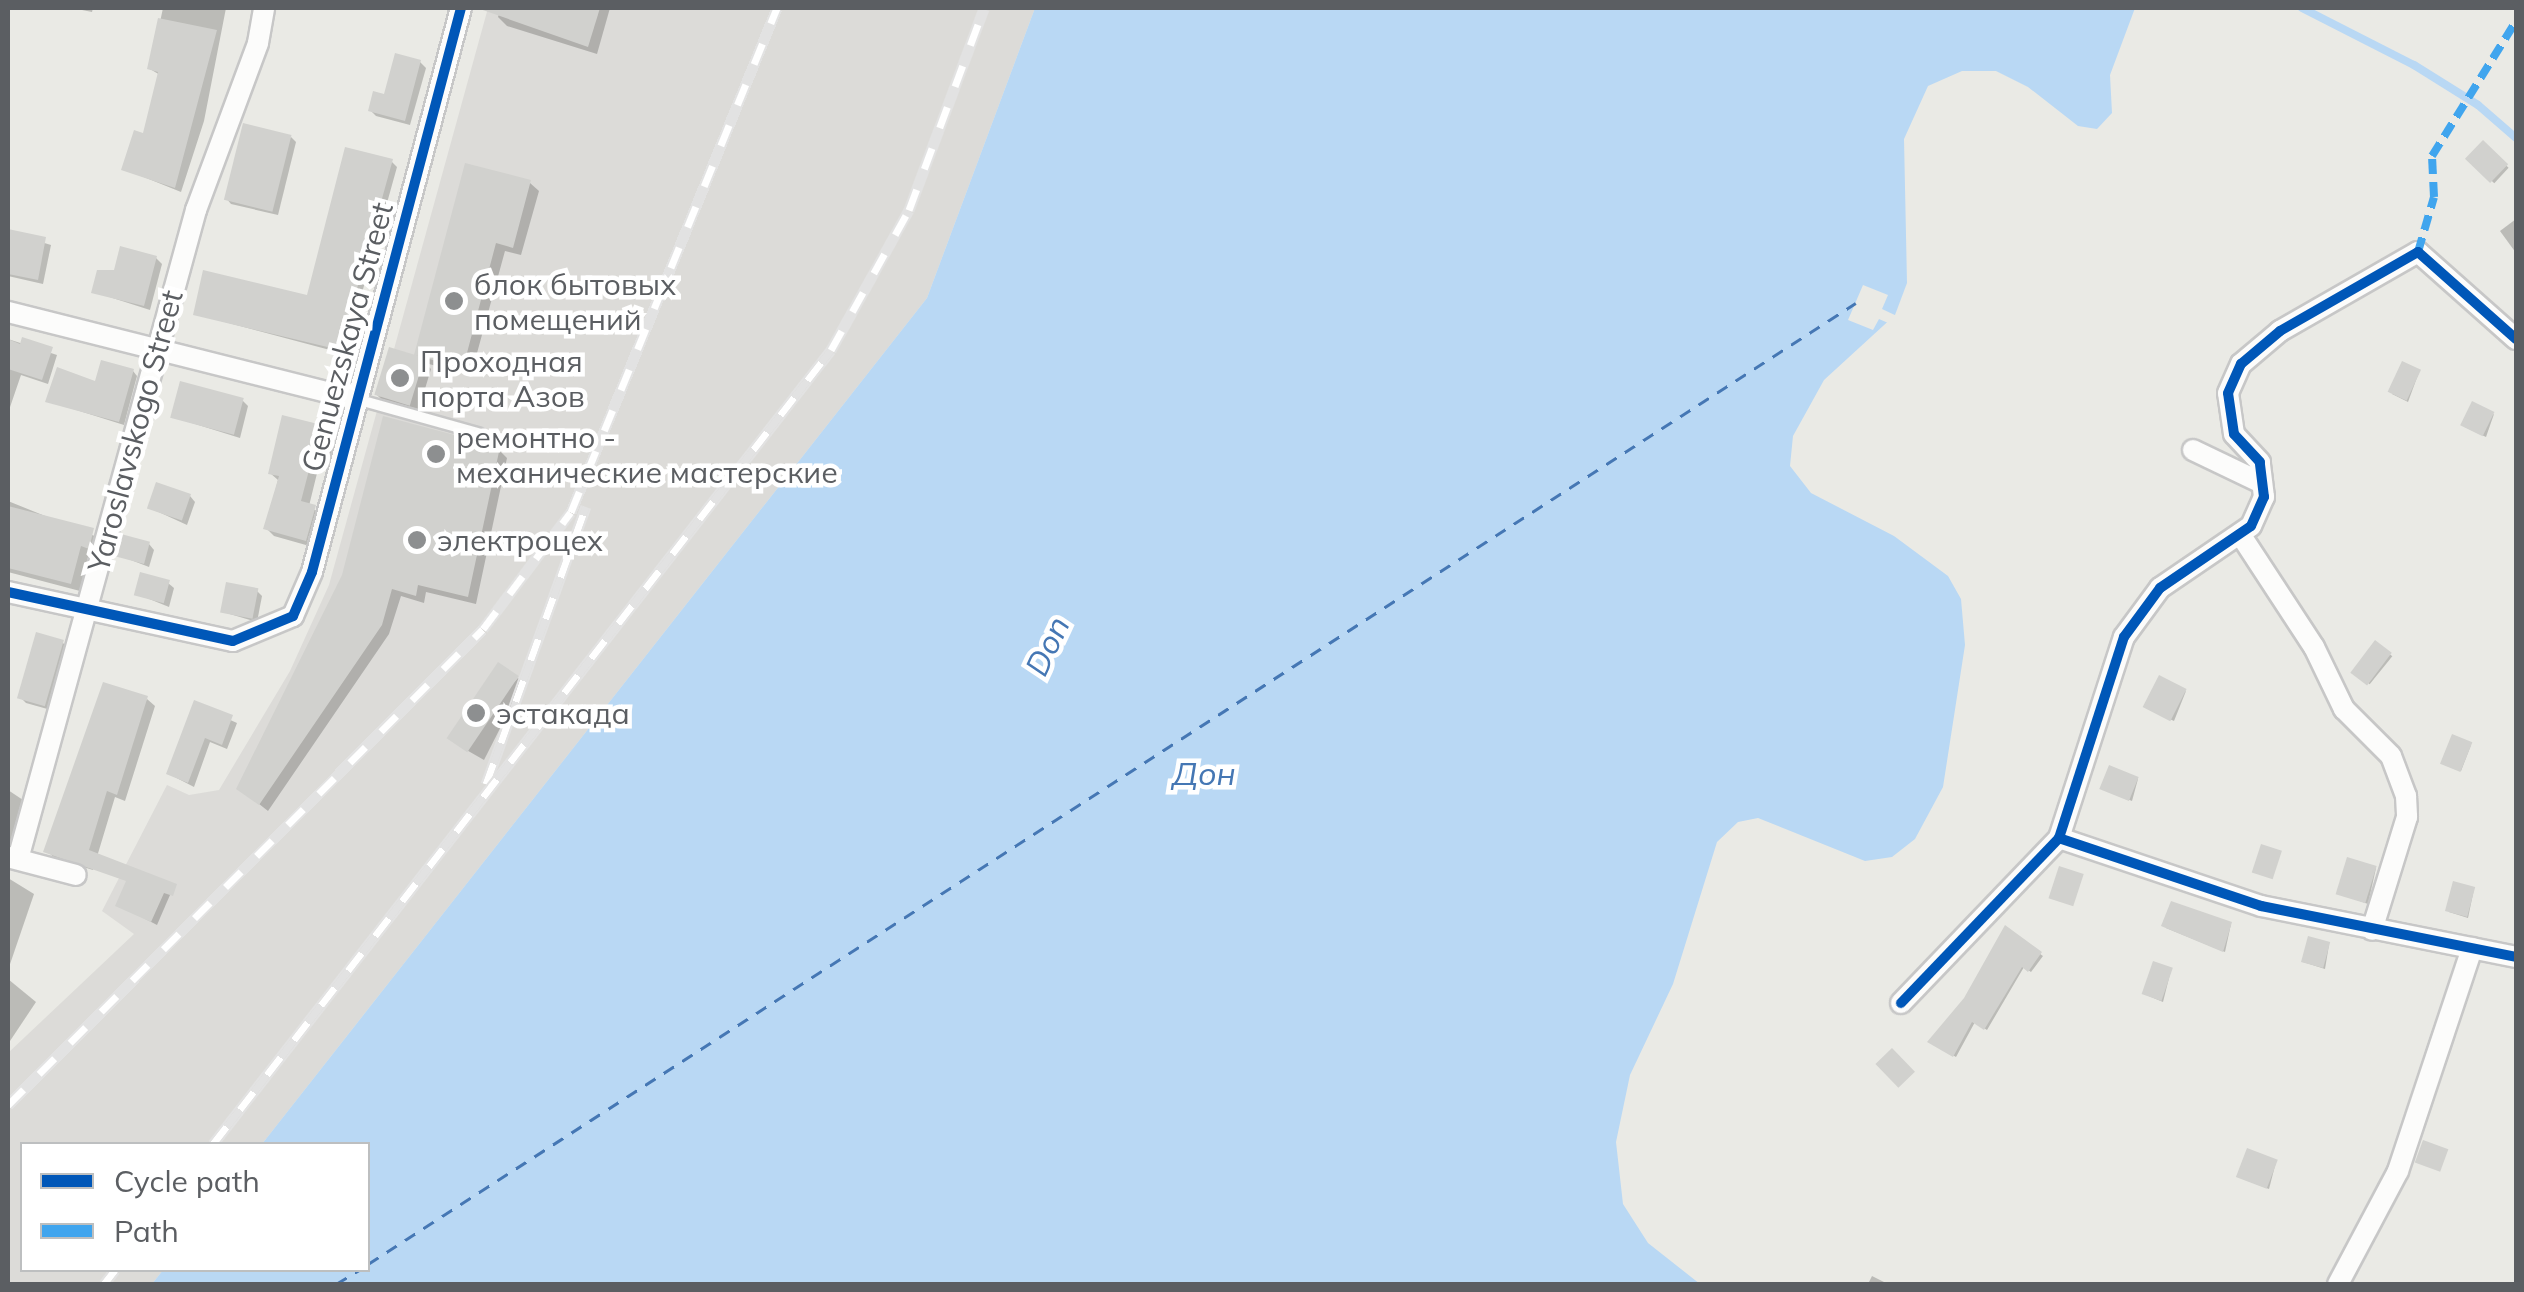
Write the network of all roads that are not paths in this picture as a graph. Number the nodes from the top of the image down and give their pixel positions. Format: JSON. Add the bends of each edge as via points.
{"nodes":[{"id":1,"x":264,"y":8,"type":"edge"},
{"id":2,"x":461,"y":8,"type":"edge"},
{"id":3,"x":8,"y":312,"type":"edge"},
{"id":4,"x":2516,"y":338,"type":"edge"},
{"id":5,"x":158,"y":349,"type":"junction"},
{"id":6,"x":356,"y":399,"type":"junction"},
{"id":7,"x":478,"y":433,"type":"dead end"},
{"id":8,"x":2193,"y":450,"type":"dead end"},
{"id":9,"x":2262,"y":483,"type":"junction"},
{"id":10,"x":2240,"y":534,"type":"junction"},
{"id":11,"x":8,"y":592,"type":"edge"},
{"id":12,"x":86,"y":613,"type":"junction"},
{"id":13,"x":2059,"y":838,"type":"junction"},
{"id":14,"x":13,"y":858,"type":"edge"},
{"id":15,"x":76,"y":875,"type":"dead end"},
{"id":16,"x":2372,"y":930,"type":"junction"},
{"id":17,"x":2472,"y":948,"type":"junction"},
{"id":18,"x":2516,"y":956,"type":"edge"},
{"id":19,"x":1901,"y":1003,"type":"dead end"},
{"id":20,"x":2338,"y":1284,"type":"edge"}],
"edges":[{"from":1,"to":5,"type":"street","name":"Yaroslavskogo Street"},
{"from":2,"to":6,"type":"street","name":"Genuezskaya Street"},
{"from":3,"to":5,"type":"street"},
{"from":4,"to":9,"type":"street","via":[[2418,252],[2280,330],[2240,364],[2228,393],[2234,434],[2260,462]]},
{"from":5,"to":6,"type":"street"},
{"from":5,"to":12,"type":"street","name":"Yaroslavskogo Street"},
{"from":6,"to":7,"type":"lane"},
{"from":6,"to":12,"type":"street","name":"Genuezskaya Street","via":[[312,572],[292,616],[233,640]]},
{"from":8,"to":9,"type":"street"},
{"from":9,"to":10,"type":"street","via":[[2257,512]]},
{"from":10,"to":13,"type":"street","via":[[2160,588],[2124,637]]},
{"from":10,"to":16,"type":"street","via":[[2314,646],[2344,708],[2391,756],[2406,796],[2408,817]]},
{"from":11,"to":12,"type":"street"},
{"from":12,"to":14,"type":"street","name":"Yaroslavskogo Street"},
{"from":13,"to":16,"type":"street","via":[[2261,906]]},
{"from":13,"to":19,"type":"street"},
{"from":14,"to":15,"type":"street"},
{"from":16,"to":17,"type":"street"},
{"from":17,"to":18,"type":"street"},
{"from":17,"to":20,"type":"street","via":[[2398,1171]]}]}
